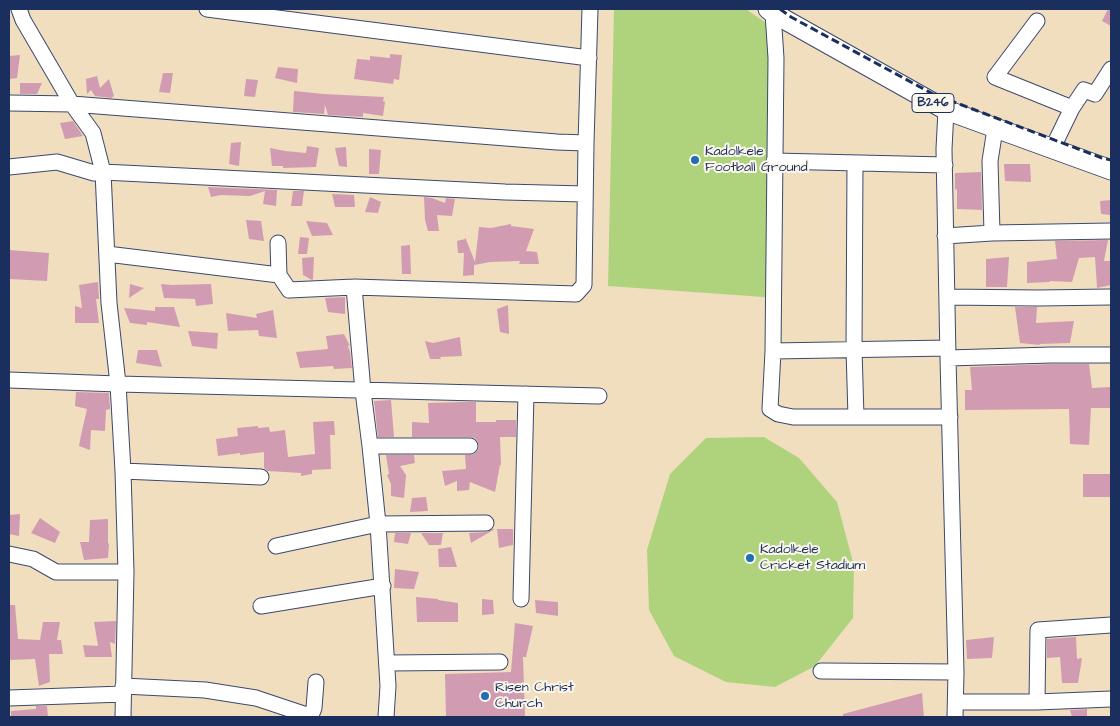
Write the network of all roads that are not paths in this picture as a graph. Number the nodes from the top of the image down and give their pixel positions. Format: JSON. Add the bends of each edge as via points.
{"nodes":[{"id":1,"x":207,"y":9,"type":"edge"},
{"id":2,"x":590,"y":9,"type":"edge"},
{"id":3,"x":770,"y":11,"type":"edge"},
{"id":4,"x":17,"y":16,"type":"edge"},
{"id":5,"x":1037,"y":21,"type":"dead end"},
{"id":6,"x":589,"y":58,"type":"junction"},
{"id":7,"x":1111,"y":69,"type":"edge"},
{"id":8,"x":9,"y":103,"type":"edge"},
{"id":9,"x":72,"y":104,"type":"junction"},
{"id":10,"x":1072,"y":108,"type":"junction"},
{"id":11,"x":946,"y":110,"type":"junction"},
{"id":12,"x":996,"y":129,"type":"junction"},
{"id":13,"x":1056,"y":141,"type":"dead end"},
{"id":14,"x":586,"y":143,"type":"junction"},
{"id":15,"x":774,"y":161,"type":"junction"},
{"id":16,"x":855,"y":163,"type":"junction"},
{"id":17,"x":944,"y":165,"type":"junction"},
{"id":18,"x":9,"y":167,"type":"edge"},
{"id":19,"x":1111,"y":170,"type":"edge"},
{"id":20,"x":103,"y":172,"type":"junction"},
{"id":21,"x":586,"y":194,"type":"junction"},
{"id":22,"x":1111,"y":231,"type":"edge"},
{"id":23,"x":992,"y":233,"type":"junction"},
{"id":24,"x":946,"y":236,"type":"junction"},
{"id":25,"x":278,"y":244,"type":"dead end"},
{"id":26,"x":107,"y":254,"type":"junction"},
{"id":27,"x":280,"y":275,"type":"junction"},
{"id":28,"x":354,"y":287,"type":"junction"},
{"id":29,"x":947,"y":297,"type":"junction"},
{"id":30,"x":1111,"y":297,"type":"edge"},
{"id":31,"x":854,"y":349,"type":"junction"},
{"id":32,"x":773,"y":351,"type":"junction"},
{"id":33,"x":948,"y":353,"type":"junction"},
{"id":34,"x":1111,"y":355,"type":"edge"},
{"id":35,"x":9,"y":380,"type":"edge"},
{"id":36,"x":118,"y":384,"type":"junction"},
{"id":37,"x":363,"y":391,"type":"junction"},
{"id":38,"x":526,"y":394,"type":"junction"},
{"id":39,"x":599,"y":396,"type":"dead end"},
{"id":40,"x":856,"y":417,"type":"junction"},
{"id":41,"x":950,"y":417,"type":"junction"},
{"id":42,"x":370,"y":446,"type":"junction"},
{"id":43,"x":470,"y":446,"type":"dead end"},
{"id":44,"x":123,"y":472,"type":"junction"},
{"id":45,"x":261,"y":477,"type":"dead end"},
{"id":46,"x":486,"y":523,"type":"dead end"},
{"id":47,"x":378,"y":524,"type":"junction"},
{"id":48,"x":276,"y":546,"type":"dead end"},
{"id":49,"x":9,"y":554,"type":"edge"},
{"id":50,"x":126,"y":572,"type":"junction"},
{"id":51,"x":383,"y":586,"type":"junction"},
{"id":52,"x":521,"y":599,"type":"dead end"},
{"id":53,"x":260,"y":606,"type":"dead end"},
{"id":54,"x":1111,"y":625,"type":"edge"},
{"id":55,"x":500,"y":662,"type":"dead end"},
{"id":56,"x":387,"y":663,"type":"junction"},
{"id":57,"x":822,"y":672,"type":"dead end"},
{"id":58,"x":956,"y":672,"type":"junction"},
{"id":59,"x":316,"y":682,"type":"dead end"},
{"id":60,"x":123,"y":690,"type":"junction"},
{"id":61,"x":9,"y":698,"type":"edge"},
{"id":62,"x":1111,"y":699,"type":"edge"},
{"id":63,"x":1037,"y":702,"type":"junction"},
{"id":64,"x":955,"y":710,"type":"edge"},
{"id":65,"x":123,"y":717,"type":"edge"},
{"id":66,"x":386,"y":717,"type":"edge"}],
"edges":[{"from":1,"to":6,"type":"street"},
{"from":2,"to":6,"type":"street"},
{"from":3,"to":11,"type":"main road","number":"B246"},
{"from":3,"to":15,"type":"street","via":[[776,58]]},
{"from":4,"to":9,"type":"street"},
{"from":5,"to":10,"type":"street","via":[[995,76]]},
{"from":6,"to":14,"type":"street"},
{"from":7,"to":10,"type":"street","via":[[1095,94],[1084,90]]},
{"from":8,"to":9,"type":"street"},
{"from":9,"to":14,"type":"street"},
{"from":9,"to":20,"type":"street","via":[[93,133]]},
{"from":10,"to":13,"type":"street"},
{"from":11,"to":12,"type":"main road","number":"B246"},
{"from":11,"to":17,"type":"street"},
{"from":12,"to":19,"type":"main road","number":"B246"},
{"from":12,"to":23,"type":"street","via":[[990,161]]},
{"from":14,"to":21,"type":"street"},
{"from":15,"to":16,"type":"street"},
{"from":15,"to":32,"type":"street"},
{"from":16,"to":17,"type":"street"},
{"from":16,"to":31,"type":"street"},
{"from":17,"to":24,"type":"street"},
{"from":18,"to":20,"type":"street","via":[[57,162]]},
{"from":20,"to":21,"type":"street"},
{"from":20,"to":26,"type":"street"},
{"from":21,"to":28,"type":"street","via":[[584,285],[576,294]]},
{"from":22,"to":23,"type":"street"},
{"from":23,"to":24,"type":"street"},
{"from":24,"to":29,"type":"street"},
{"from":25,"to":27,"type":"street"},
{"from":26,"to":27,"type":"street"},
{"from":26,"to":36,"type":"street"},
{"from":27,"to":28,"type":"street","via":[[288,290]]},
{"from":28,"to":37,"type":"street"},
{"from":29,"to":30,"type":"street"},
{"from":29,"to":33,"type":"street"},
{"from":31,"to":32,"type":"street"},
{"from":31,"to":33,"type":"street"},
{"from":31,"to":40,"type":"street"},
{"from":32,"to":40,"type":"street","via":[[770,409],[793,417]]},
{"from":33,"to":34,"type":"street"},
{"from":33,"to":41,"type":"street"},
{"from":35,"to":36,"type":"street"},
{"from":36,"to":37,"type":"street"},
{"from":36,"to":44,"type":"street"},
{"from":37,"to":38,"type":"street"},
{"from":37,"to":42,"type":"street"},
{"from":38,"to":39,"type":"street"},
{"from":38,"to":52,"type":"street"},
{"from":40,"to":41,"type":"street"},
{"from":41,"to":58,"type":"street"},
{"from":42,"to":43,"type":"street"},
{"from":42,"to":47,"type":"street"},
{"from":44,"to":45,"type":"street"},
{"from":44,"to":50,"type":"street"},
{"from":46,"to":47,"type":"street"},
{"from":47,"to":48,"type":"street"},
{"from":47,"to":51,"type":"street"},
{"from":49,"to":50,"type":"street","via":[[33,559],[56,572]]},
{"from":50,"to":60,"type":"street"},
{"from":51,"to":53,"type":"street"},
{"from":51,"to":56,"type":"street"},
{"from":54,"to":63,"type":"street","via":[[1038,630]]},
{"from":55,"to":56,"type":"street"},
{"from":56,"to":66,"type":"street"},
{"from":57,"to":58,"type":"street"},
{"from":58,"to":64,"type":"street"},
{"from":59,"to":60,"type":"street","via":[[314,708],[307,715],[256,698],[205,690]]},
{"from":60,"to":61,"type":"street"},
{"from":60,"to":65,"type":"street"},
{"from":62,"to":63,"type":"street"},
{"from":63,"to":64,"type":"street"}]}
